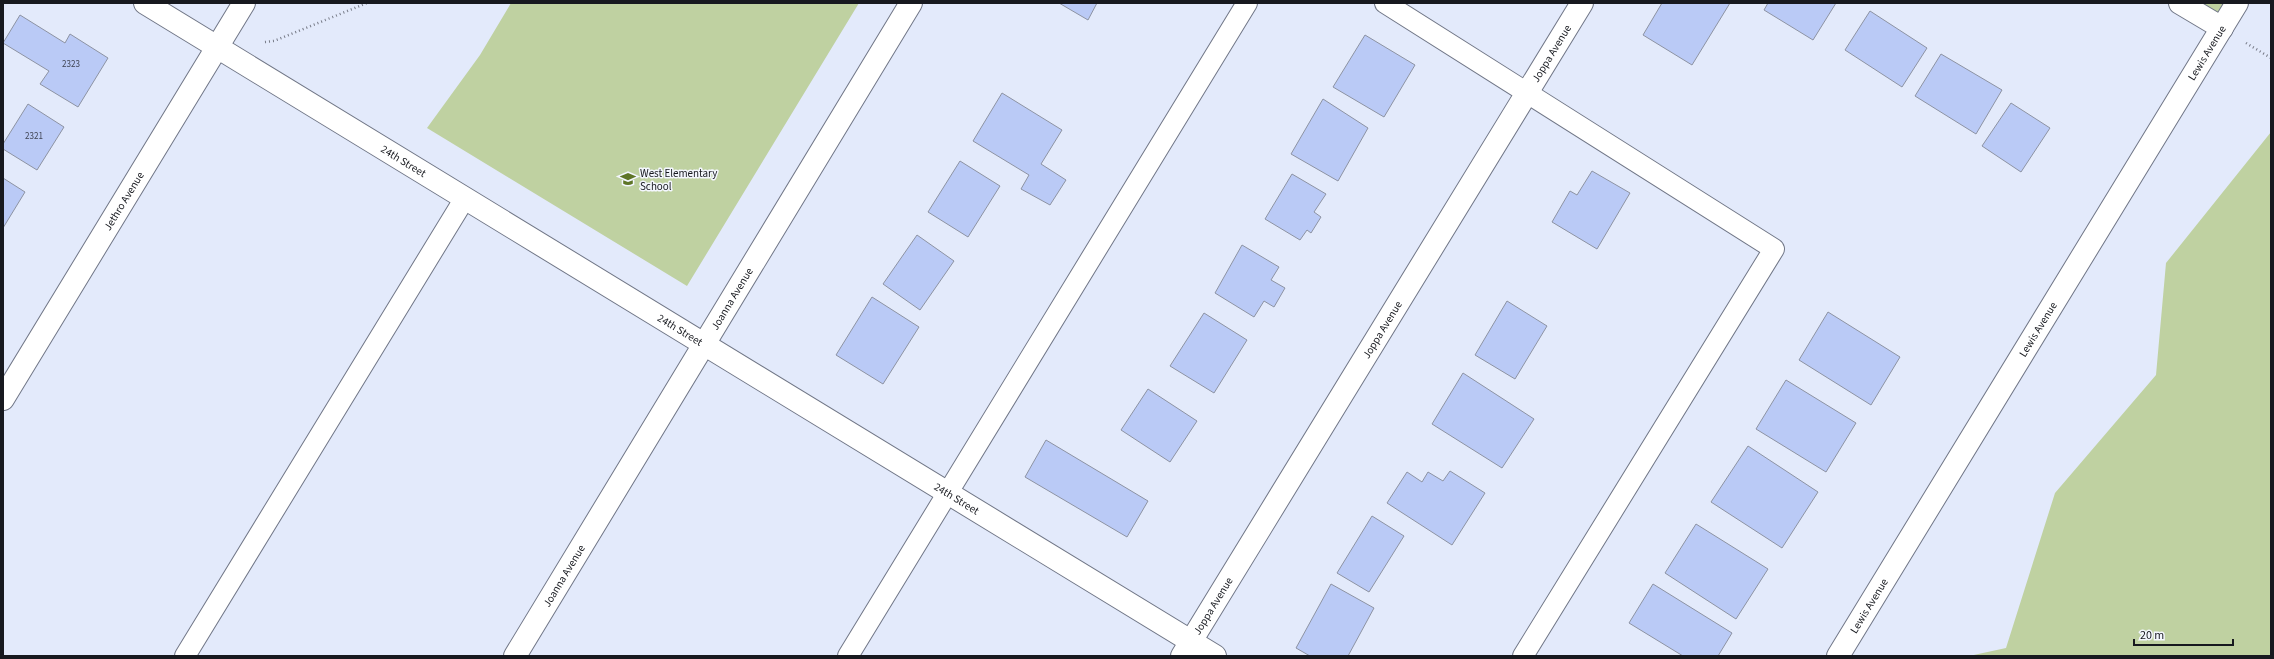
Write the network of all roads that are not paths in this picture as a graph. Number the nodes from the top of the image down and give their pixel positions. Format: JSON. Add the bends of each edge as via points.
{"nodes":[{"id":1,"x":145,"y":3,"type":"edge"},
{"id":2,"x":244,"y":3,"type":"edge"},
{"id":3,"x":911,"y":3,"type":"edge"},
{"id":4,"x":1247,"y":3,"type":"edge"},
{"id":5,"x":1385,"y":3,"type":"edge"},
{"id":6,"x":1582,"y":3,"type":"edge"},
{"id":7,"x":2180,"y":3,"type":"edge"},
{"id":8,"x":2237,"y":3,"type":"edge"},
{"id":9,"x":2222,"y":28,"type":"junction"},
{"id":10,"x":217,"y":47,"type":"junction"},
{"id":11,"x":1527,"y":93,"type":"junction"},
{"id":12,"x":465,"y":198,"type":"junction"},
{"id":13,"x":704,"y":344,"type":"junction"},
{"id":14,"x":3,"y":399,"type":"edge"},
{"id":15,"x":948,"y":492,"type":"junction"},
{"id":16,"x":1187,"y":649,"type":"edge"},
{"id":17,"x":185,"y":656,"type":"edge"},
{"id":18,"x":515,"y":656,"type":"edge"},
{"id":19,"x":848,"y":656,"type":"edge"},
{"id":20,"x":1215,"y":656,"type":"edge"},
{"id":21,"x":1523,"y":656,"type":"edge"},
{"id":22,"x":1838,"y":656,"type":"edge"}],
"edges":[{"from":1,"to":10,"type":"street","name":"24th Street"},
{"from":2,"to":10,"type":"street","name":"Jethro Avenue"},
{"from":3,"to":13,"type":"street","name":"Joanna Avenue"},
{"from":4,"to":15,"type":"lane"},
{"from":5,"to":11,"type":"lane"},
{"from":6,"to":11,"type":"street","name":"Joppa Avenue"},
{"from":7,"to":9,"type":"street"},
{"from":8,"to":9,"type":"street","name":"Lewis Avenue"},
{"from":9,"to":22,"type":"street","name":"Lewis Avenue"},
{"from":10,"to":12,"type":"street","name":"24th Street"},
{"from":10,"to":14,"type":"street","name":"Jethro Avenue"},
{"from":11,"to":16,"type":"street","name":"Joppa Avenue"},
{"from":11,"to":21,"type":"lane","via":[[1774,249]]},
{"from":12,"to":13,"type":"street","name":"24th Street"},
{"from":12,"to":17,"type":"lane"},
{"from":13,"to":15,"type":"street","name":"24th Street"},
{"from":13,"to":18,"type":"street","name":"Joanna Avenue"},
{"from":15,"to":16,"type":"street","name":"24th Street"},
{"from":15,"to":19,"type":"lane"},
{"from":16,"to":20,"type":"street","name":"24th Street"}]}
